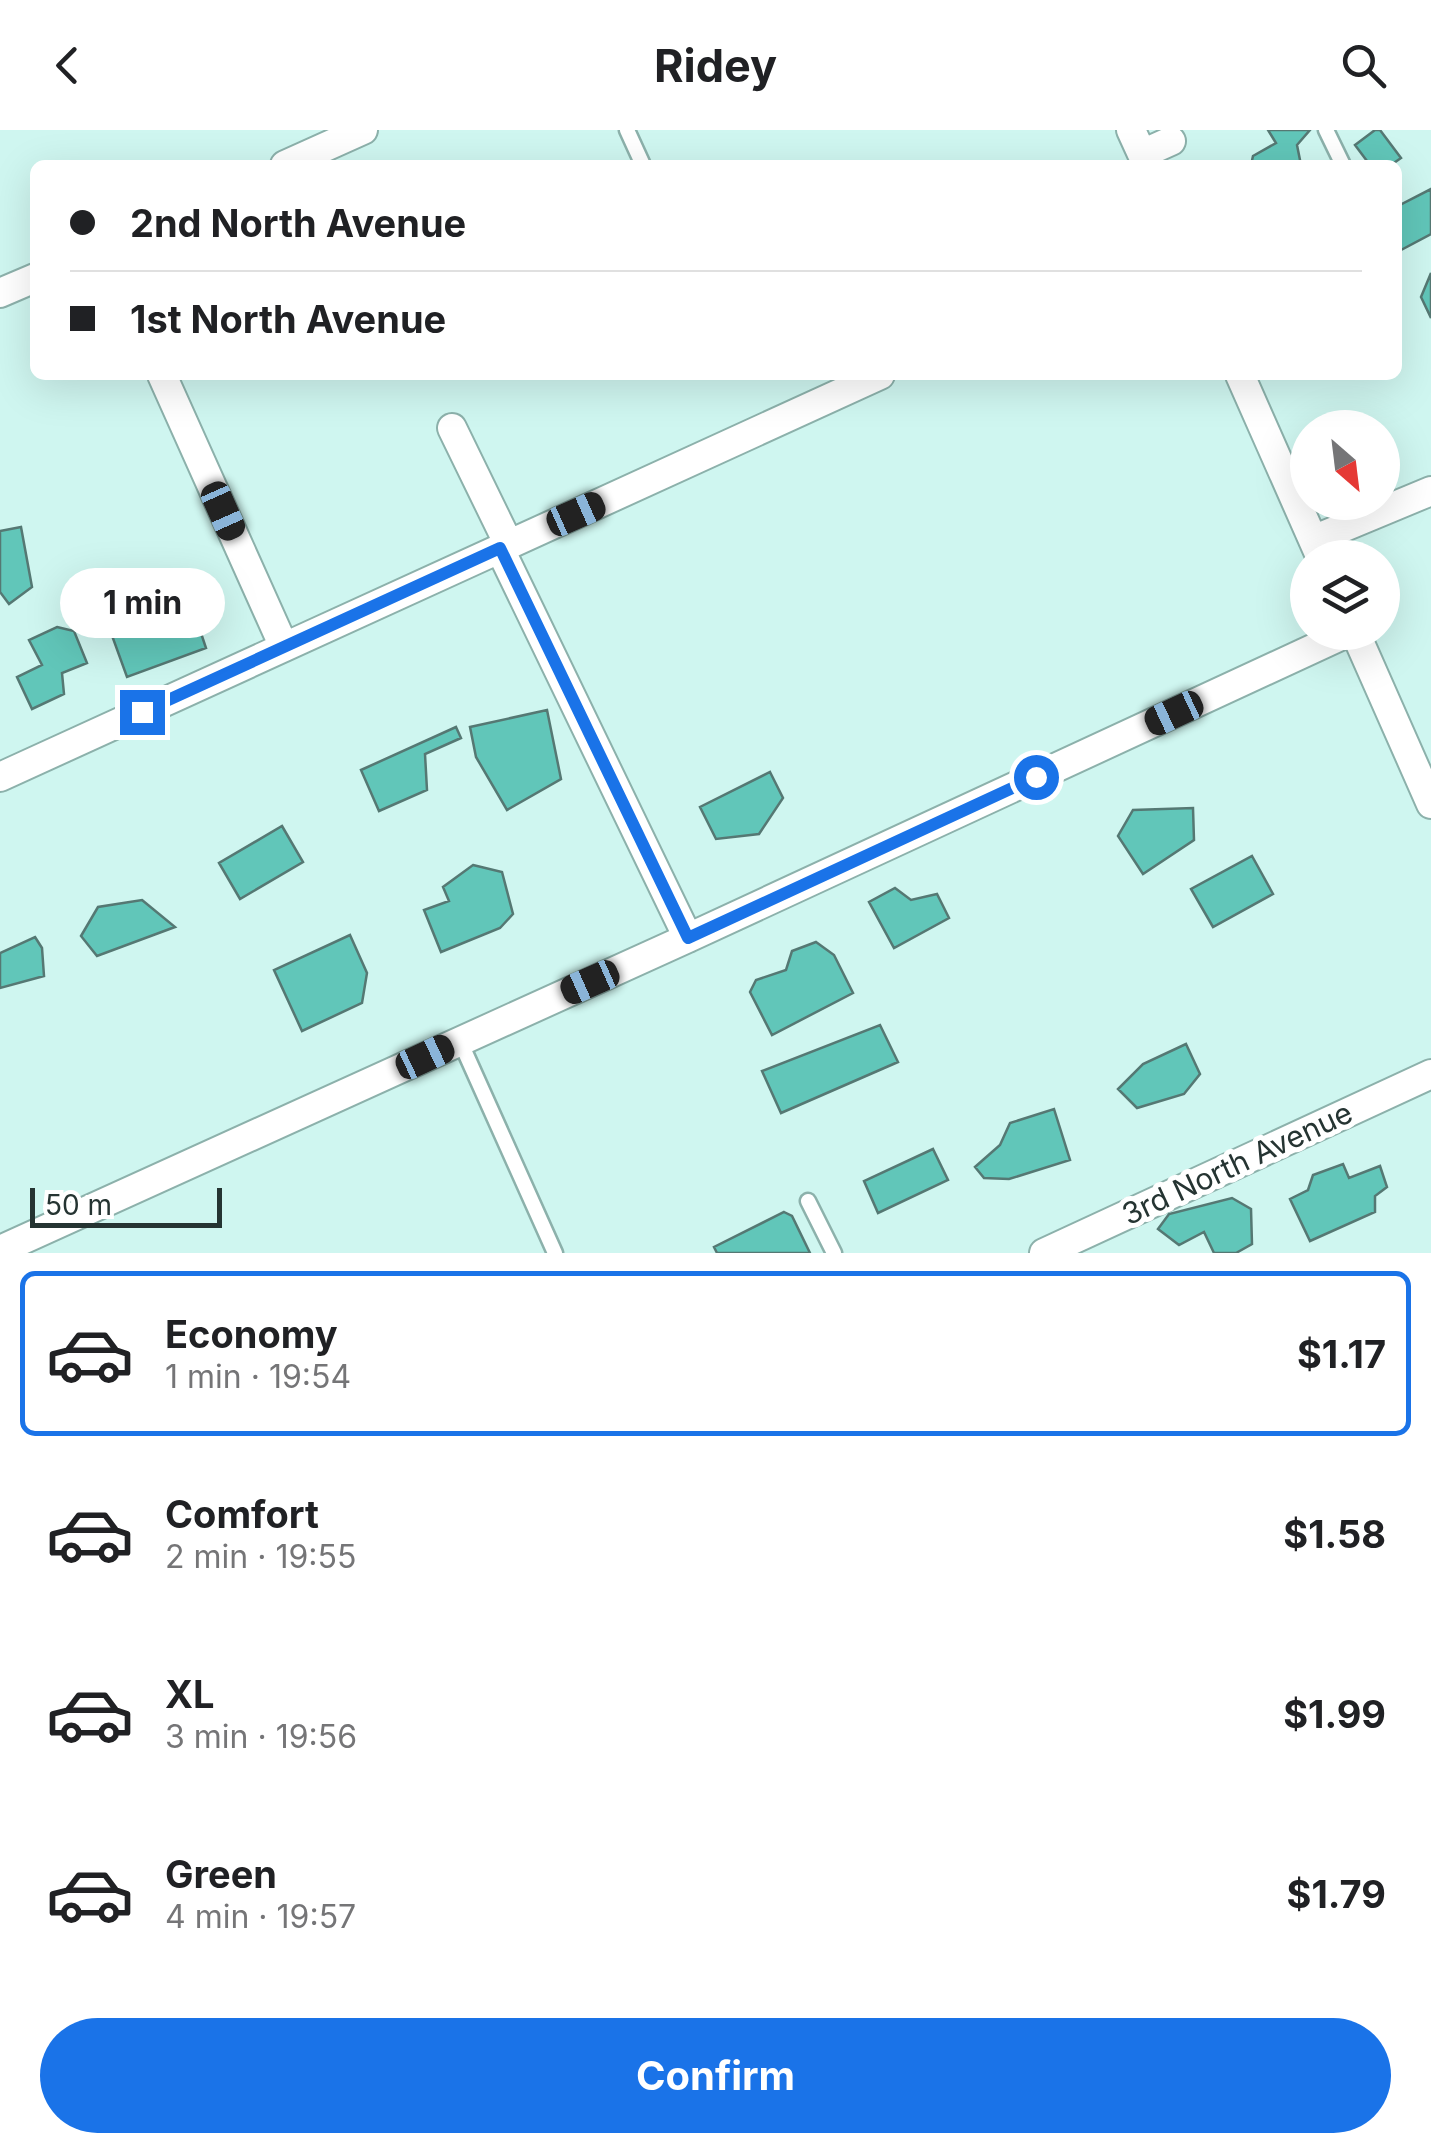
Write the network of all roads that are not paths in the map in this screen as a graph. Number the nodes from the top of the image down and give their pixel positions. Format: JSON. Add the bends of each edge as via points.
{"nodes":[{"id":1,"x":363,"y":130,"type":"edge"},
{"id":2,"x":627,"y":130,"type":"edge"},
{"id":3,"x":1326,"y":130,"type":"edge"},
{"id":4,"x":1183,"y":134,"type":"edge"},
{"id":5,"x":1140,"y":150,"type":"edge"},
{"id":6,"x":296,"y":160,"type":"edge"},
{"id":7,"x":641,"y":160,"type":"edge"},
{"id":8,"x":1340,"y":160,"type":"edge"},
{"id":9,"x":30,"y":280,"type":"edge"},
{"id":10,"x":0,"y":293,"type":"edge"},
{"id":11,"x":164,"y":380,"type":"edge"},
{"id":12,"x":869,"y":380,"type":"edge"},
{"id":13,"x":1242,"y":380,"type":"edge"},
{"id":14,"x":452,"y":428,"type":"dead end"},
{"id":15,"x":1431,"y":491,"type":"edge"},
{"id":16,"x":1313,"y":540,"type":"edge"},
{"id":17,"x":1335,"y":540,"type":"edge"},
{"id":18,"x":505,"y":547,"type":"junction"},
{"id":19,"x":284,"y":647,"type":"junction"},
{"id":20,"x":1313,"y":650,"type":"edge"},
{"id":21,"x":1360,"y":650,"type":"edge"},
{"id":22,"x":0,"y":777,"type":"edge"},
{"id":23,"x":1431,"y":804,"type":"edge"},
{"id":24,"x":688,"y":938,"type":"junction"},
{"id":25,"x":460,"y":1041,"type":"junction"},
{"id":26,"x":1431,"y":1074,"type":"edge"},
{"id":27,"x":808,"y":1201,"type":"dead end"},
{"id":28,"x":0,"y":1250,"type":"edge"},
{"id":29,"x":555,"y":1253,"type":"edge"},
{"id":30,"x":834,"y":1253,"type":"edge"},
{"id":31,"x":1044,"y":1253,"type":"edge"}],
"edges":[{"from":1,"to":6,"type":"street"},
{"from":2,"to":7,"type":"lane"},
{"from":3,"to":8,"type":"lane"},
{"from":4,"to":5,"type":"street"},
{"from":9,"to":10,"type":"street"},
{"from":11,"to":19,"type":"street"},
{"from":12,"to":18,"type":"street"},
{"from":13,"to":16,"type":"street"},
{"from":14,"to":18,"type":"street"},
{"from":15,"to":17,"type":"street"},
{"from":18,"to":19,"type":"street"},
{"from":18,"to":24,"type":"street"},
{"from":19,"to":22,"type":"street"},
{"from":20,"to":24,"type":"street"},
{"from":21,"to":23,"type":"street"},
{"from":24,"to":25,"type":"street"},
{"from":25,"to":28,"type":"street"},
{"from":25,"to":29,"type":"lane"},
{"from":26,"to":31,"type":"street","name":"3rd North Avenue"},
{"from":27,"to":30,"type":"lane"}]}
